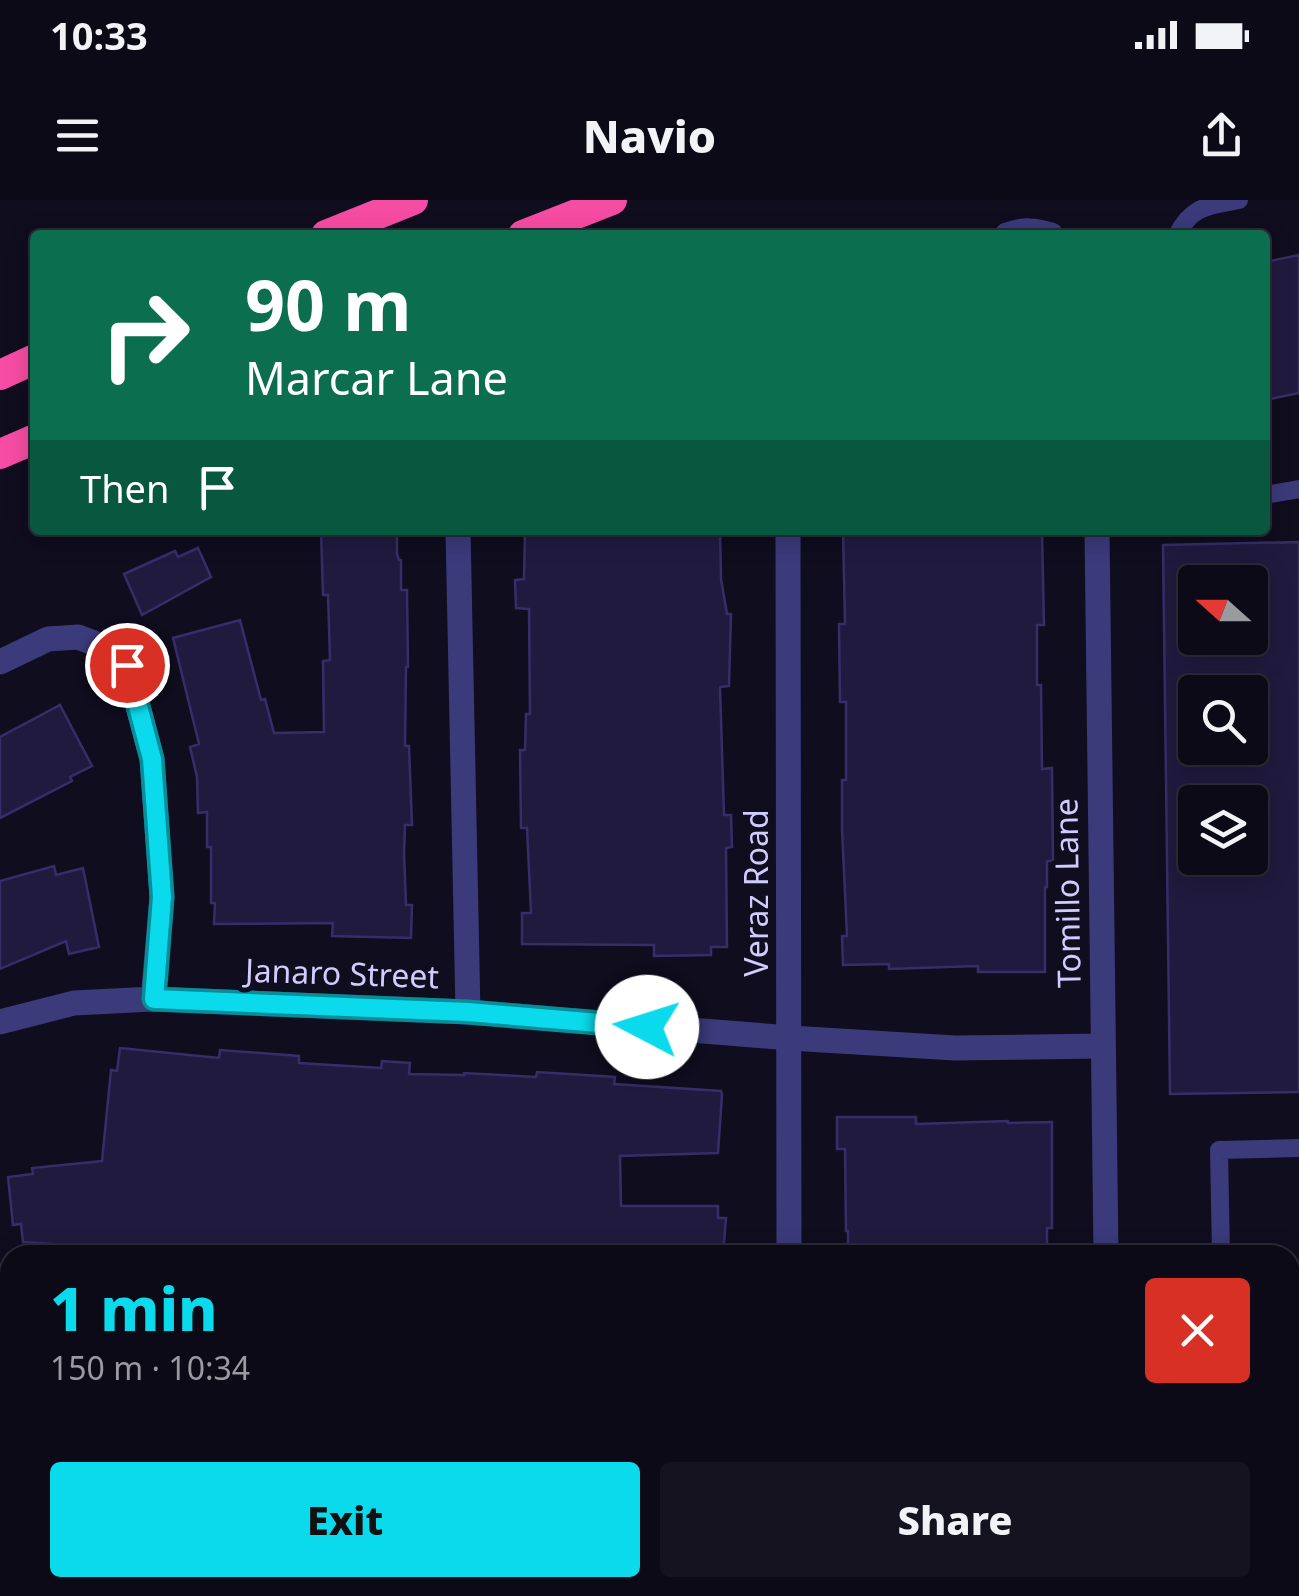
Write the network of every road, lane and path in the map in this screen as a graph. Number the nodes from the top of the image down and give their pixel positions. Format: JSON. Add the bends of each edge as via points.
{"nodes":[{"id":1,"x":413,"y":200,"type":"edge"},
{"id":2,"x":612,"y":200,"type":"edge"},
{"id":3,"x":1238,"y":200,"type":"edge"},
{"id":4,"x":338,"y":230,"type":"edge"},
{"id":5,"x":536,"y":230,"type":"edge"},
{"id":6,"x":1181,"y":230,"type":"edge"},
{"id":7,"x":30,"y":362,"type":"edge"},
{"id":8,"x":0,"y":374,"type":"edge"},
{"id":9,"x":30,"y":441,"type":"edge"},
{"id":10,"x":0,"y":454,"type":"edge"},
{"id":11,"x":1299,"y":489,"type":"edge"},
{"id":12,"x":1270,"y":495,"type":"edge"},
{"id":13,"x":458,"y":535,"type":"edge"},
{"id":14,"x":788,"y":535,"type":"edge"},
{"id":15,"x":1098,"y":535,"type":"edge"},
{"id":16,"x":0,"y":662,"type":"edge"},
{"id":17,"x":154,"y":999,"type":"junction"},
{"id":18,"x":468,"y":1012,"type":"junction"},
{"id":19,"x":0,"y":1022,"type":"edge"},
{"id":20,"x":790,"y":1038,"type":"junction"},
{"id":21,"x":1102,"y":1046,"type":"junction"},
{"id":22,"x":1299,"y":1148,"type":"edge"},
{"id":23,"x":789,"y":1245,"type":"edge"},
{"id":24,"x":1106,"y":1245,"type":"edge"},
{"id":25,"x":1221,"y":1245,"type":"edge"}],
"edges":[{"from":1,"to":4,"type":"highway"},
{"from":2,"to":5,"type":"highway"},
{"from":3,"to":6,"type":"lane","via":[[1203,207]]},
{"from":7,"to":8,"type":"highway"},
{"from":9,"to":10,"type":"highway"},
{"from":11,"to":12,"type":"lane"},
{"from":13,"to":18,"type":"street"},
{"from":14,"to":20,"type":"street","name":"Veraz Road"},
{"from":15,"to":21,"type":"street","name":"Tomillo Lane"},
{"from":16,"to":17,"type":"street","via":[[48,640],[78,637],[127,665],[152,759],[162,897]]},
{"from":17,"to":18,"type":"street","name":"Janaro Street"},
{"from":17,"to":19,"type":"street","name":"Janaro Street","via":[[74,1002]]},
{"from":18,"to":20,"type":"street","name":"Janaro Street"},
{"from":20,"to":21,"type":"street","name":"Janaro Street","via":[[956,1048]]},
{"from":20,"to":23,"type":"street","name":"Veraz Road"},
{"from":21,"to":24,"type":"street","name":"Tomillo Lane"},
{"from":22,"to":25,"type":"lane","via":[[1219,1150]]}]}
